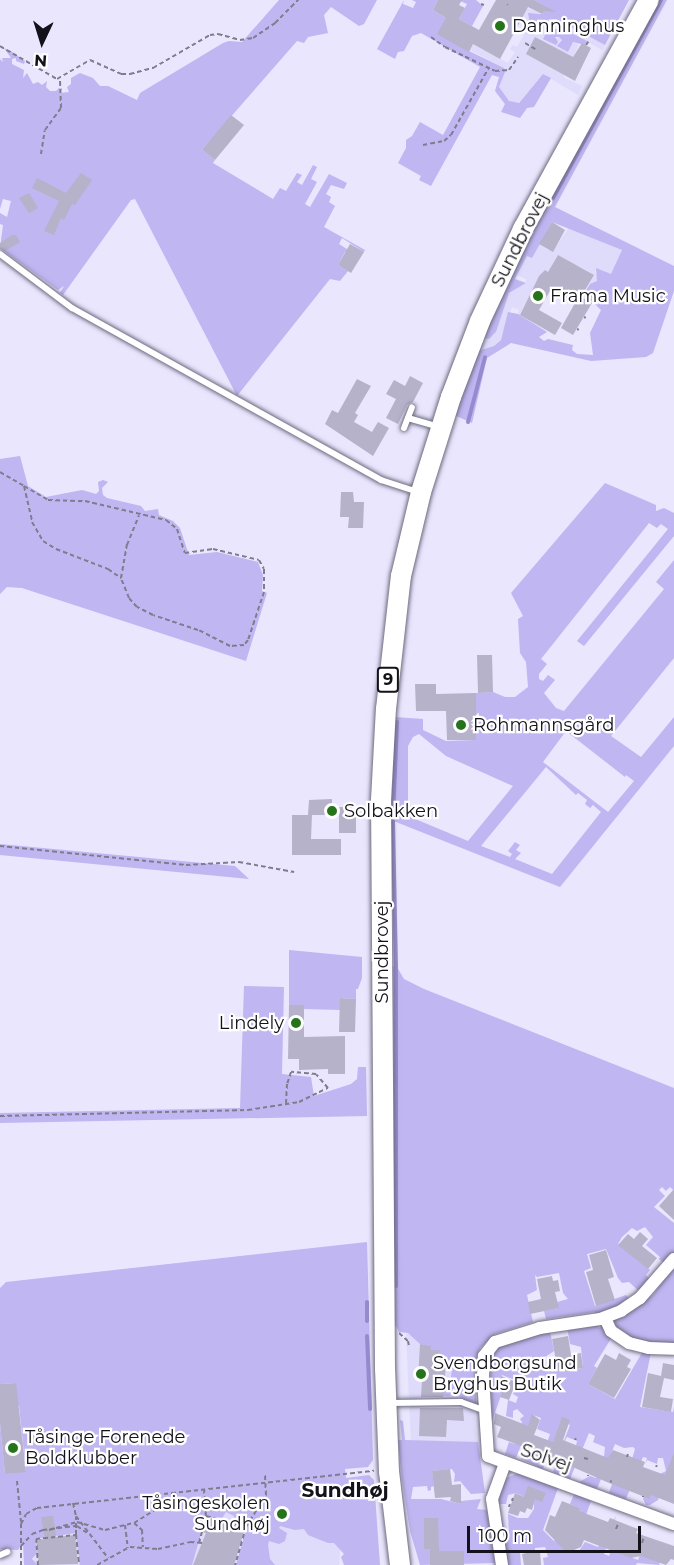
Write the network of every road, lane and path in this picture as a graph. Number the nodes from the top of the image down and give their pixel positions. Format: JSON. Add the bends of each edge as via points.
{"nodes":[{"id":1,"x":298,"y":0,"type":"edge"},
{"id":2,"x":649,"y":0,"type":"edge"},
{"id":3,"x":431,"y":37,"type":"dead end"},
{"id":4,"x":525,"y":43,"type":"dead end"},
{"id":5,"x":0,"y":46,"type":"edge"},
{"id":6,"x":535,"y":49,"type":"dead end"},
{"id":7,"x":518,"y":57,"type":"dead end"},
{"id":8,"x":488,"y":69,"type":"junction"},
{"id":9,"x":60,"y":79,"type":"junction"},
{"id":10,"x":423,"y":145,"type":"dead end"},
{"id":11,"x":42,"y":154,"type":"dead end"},
{"id":12,"x":0,"y":254,"type":"edge"},
{"id":13,"x":412,"y":407,"type":"dead end"},
{"id":14,"x":408,"y":418,"type":"junction"},
{"id":15,"x":404,"y":428,"type":"dead end"},
{"id":16,"x":441,"y":428,"type":"junction"},
{"id":17,"x":0,"y":472,"type":"edge"},
{"id":18,"x":24,"y":486,"type":"junction"},
{"id":19,"x":415,"y":491,"type":"junction"},
{"id":20,"x":139,"y":515,"type":"junction"},
{"id":21,"x":121,"y":578,"type":"junction"},
{"id":22,"x":0,"y":846,"type":"edge"},
{"id":23,"x":294,"y":872,"type":"dead end"},
{"id":24,"x":286,"y":1103,"type":"junction"},
{"id":25,"x":0,"y":1116,"type":"edge"},
{"id":26,"x":674,"y":1259,"type":"edge"},
{"id":27,"x":604,"y":1317,"type":"junction"},
{"id":28,"x":395,"y":1330,"type":"dead end"},
{"id":29,"x":409,"y":1346,"type":"dead end"},
{"id":30,"x":674,"y":1349,"type":"edge"},
{"id":31,"x":387,"y":1408,"type":"junction"},
{"id":32,"x":483,"y":1410,"type":"junction"},
{"id":33,"x":505,"y":1464,"type":"junction"},
{"id":34,"x":377,"y":1471,"type":"dead end"},
{"id":35,"x":265,"y":1474,"type":"dead end"},
{"id":36,"x":17,"y":1481,"type":"dead end"},
{"id":37,"x":266,"y":1482,"type":"junction"},
{"id":38,"x":204,"y":1489,"type":"junction"},
{"id":39,"x":154,"y":1494,"type":"junction"},
{"id":40,"x":74,"y":1503,"type":"junction"},
{"id":41,"x":76,"y":1516,"type":"junction"},
{"id":42,"x":206,"y":1516,"type":"junction"},
{"id":43,"x":21,"y":1522,"type":"junction"},
{"id":44,"x":82,"y":1522,"type":"junction"},
{"id":45,"x":134,"y":1523,"type":"junction"},
{"id":46,"x":75,"y":1524,"type":"junction"},
{"id":47,"x":618,"y":1524,"type":"dead end"},
{"id":48,"x":674,"y":1524,"type":"edge"},
{"id":49,"x":125,"y":1525,"type":"junction"},
{"id":50,"x":246,"y":1527,"type":"junction"},
{"id":51,"x":616,"y":1529,"type":"dead end"},
{"id":52,"x":76,"y":1534,"type":"junction"},
{"id":53,"x":89,"y":1534,"type":"junction"},
{"id":54,"x":644,"y":1537,"type":"dead end"},
{"id":55,"x":642,"y":1543,"type":"dead end"},
{"id":56,"x":21,"y":1546,"type":"junction"},
{"id":57,"x":143,"y":1547,"type":"junction"},
{"id":58,"x":128,"y":1548,"type":"junction"},
{"id":59,"x":108,"y":1558,"type":"junction"},
{"id":60,"x":21,"y":1565,"type":"edge"},
{"id":61,"x":38,"y":1565,"type":"edge"},
{"id":62,"x":79,"y":1565,"type":"edge"},
{"id":63,"x":97,"y":1565,"type":"edge"},
{"id":64,"x":235,"y":1565,"type":"edge"},
{"id":65,"x":399,"y":1565,"type":"edge"},
{"id":66,"x":411,"y":1565,"type":"edge"},
{"id":67,"x":502,"y":1565,"type":"edge"}],
"edges":[{"from":1,"to":9,"type":"path","via":[[268,29],[247,40],[210,34],[140,73],[121,74],[90,60]]},
{"from":2,"to":16,"type":"main road","name":"Sundbrovej","number":"9","via":[[507,261],[472,340]]},
{"from":3,"to":8,"type":"path"},
{"from":4,"to":6,"type":"path"},
{"from":5,"to":9,"type":"path"},
{"from":7,"to":8,"type":"path","via":[[507,71]]},
{"from":8,"to":10,"type":"path","via":[[451,135],[444,141]]},
{"from":9,"to":11,"type":"path","via":[[61,106],[45,130]]},
{"from":12,"to":19,"type":"lane","via":[[72,308],[381,480]]},
{"from":13,"to":14,"type":"lane"},
{"from":14,"to":15,"type":"lane"},
{"from":14,"to":16,"type":"lane"},
{"from":16,"to":19,"type":"main road","name":"Sundbrovej","number":"9"},
{"from":17,"to":18,"type":"path"},
{"from":18,"to":20,"type":"path","via":[[48,500],[86,501]]},
{"from":18,"to":21,"type":"path","via":[[32,522],[43,541]]},
{"from":19,"to":31,"type":"main road","name":"Sundbrovej","number":"9","via":[[388,679],[382,761]]},
{"from":20,"to":21,"type":"path","via":[[127,545]]},
{"from":20,"to":21,"type":"path","via":[[169,521],[180,534],[185,553],[213,549],[259,560],[264,569],[264,591],[248,640],[234,647],[137,608],[125,592]]},
{"from":22,"to":23,"type":"path","via":[[186,865],[239,862]]},
{"from":24,"to":24,"type":"path","via":[[286,1084],[291,1072],[316,1074],[328,1088],[304,1100]]},
{"from":24,"to":25,"type":"path","via":[[225,1111]]},
{"from":26,"to":27,"type":"street","via":[[640,1298]]},
{"from":27,"to":30,"type":"street","via":[[611,1330],[625,1341]]},
{"from":27,"to":32,"type":"street","via":[[548,1326],[495,1342],[484,1356]]},
{"from":28,"to":29,"type":"path","via":[[407,1339]]},
{"from":31,"to":32,"type":"lane","via":[[457,1402]]},
{"from":31,"to":65,"type":"main road","name":"Sundbrovej","number":"9"},
{"from":31,"to":66,"type":"main road","name":"Sundbrovej","number":"9"},
{"from":32,"to":33,"type":"street","via":[[487,1455]]},
{"from":33,"to":48,"type":"street","name":"Solvej"},
{"from":33,"to":67,"type":"street","name":"Solvej","via":[[492,1496]]},
{"from":34,"to":37,"type":"path"},
{"from":35,"to":37,"type":"path"},
{"from":36,"to":43,"type":"path"},
{"from":37,"to":38,"type":"path"},
{"from":37,"to":50,"type":"path","via":[[266,1497]]},
{"from":38,"to":39,"type":"path"},
{"from":38,"to":42,"type":"path"},
{"from":39,"to":40,"type":"path"},
{"from":39,"to":45,"type":"path","via":[[155,1510]]},
{"from":40,"to":41,"type":"path"},
{"from":40,"to":43,"type":"path","via":[[37,1508]]},
{"from":41,"to":44,"type":"path"},
{"from":41,"to":46,"type":"path"},
{"from":42,"to":50,"type":"path"},
{"from":42,"to":57,"type":"path","via":[[201,1543],[165,1549]]},
{"from":43,"to":56,"type":"path"},
{"from":44,"to":46,"type":"path"},
{"from":44,"to":49,"type":"path","via":[[105,1530]]},
{"from":44,"to":53,"type":"path"},
{"from":45,"to":49,"type":"path"},
{"from":45,"to":57,"type":"path","via":[[142,1530]]},
{"from":46,"to":52,"type":"path"},
{"from":46,"to":53,"type":"path"},
{"from":46,"to":56,"type":"path","via":[[35,1533]]},
{"from":47,"to":51,"type":"path"},
{"from":49,"to":58,"type":"path"},
{"from":50,"to":64,"type":"path"},
{"from":52,"to":61,"type":"path","via":[[36,1539]]},
{"from":52,"to":62,"type":"path"},
{"from":53,"to":59,"type":"path"},
{"from":54,"to":55,"type":"path"},
{"from":56,"to":60,"type":"path"},
{"from":57,"to":58,"type":"path"},
{"from":58,"to":59,"type":"path"},
{"from":59,"to":63,"type":"path"}]}
